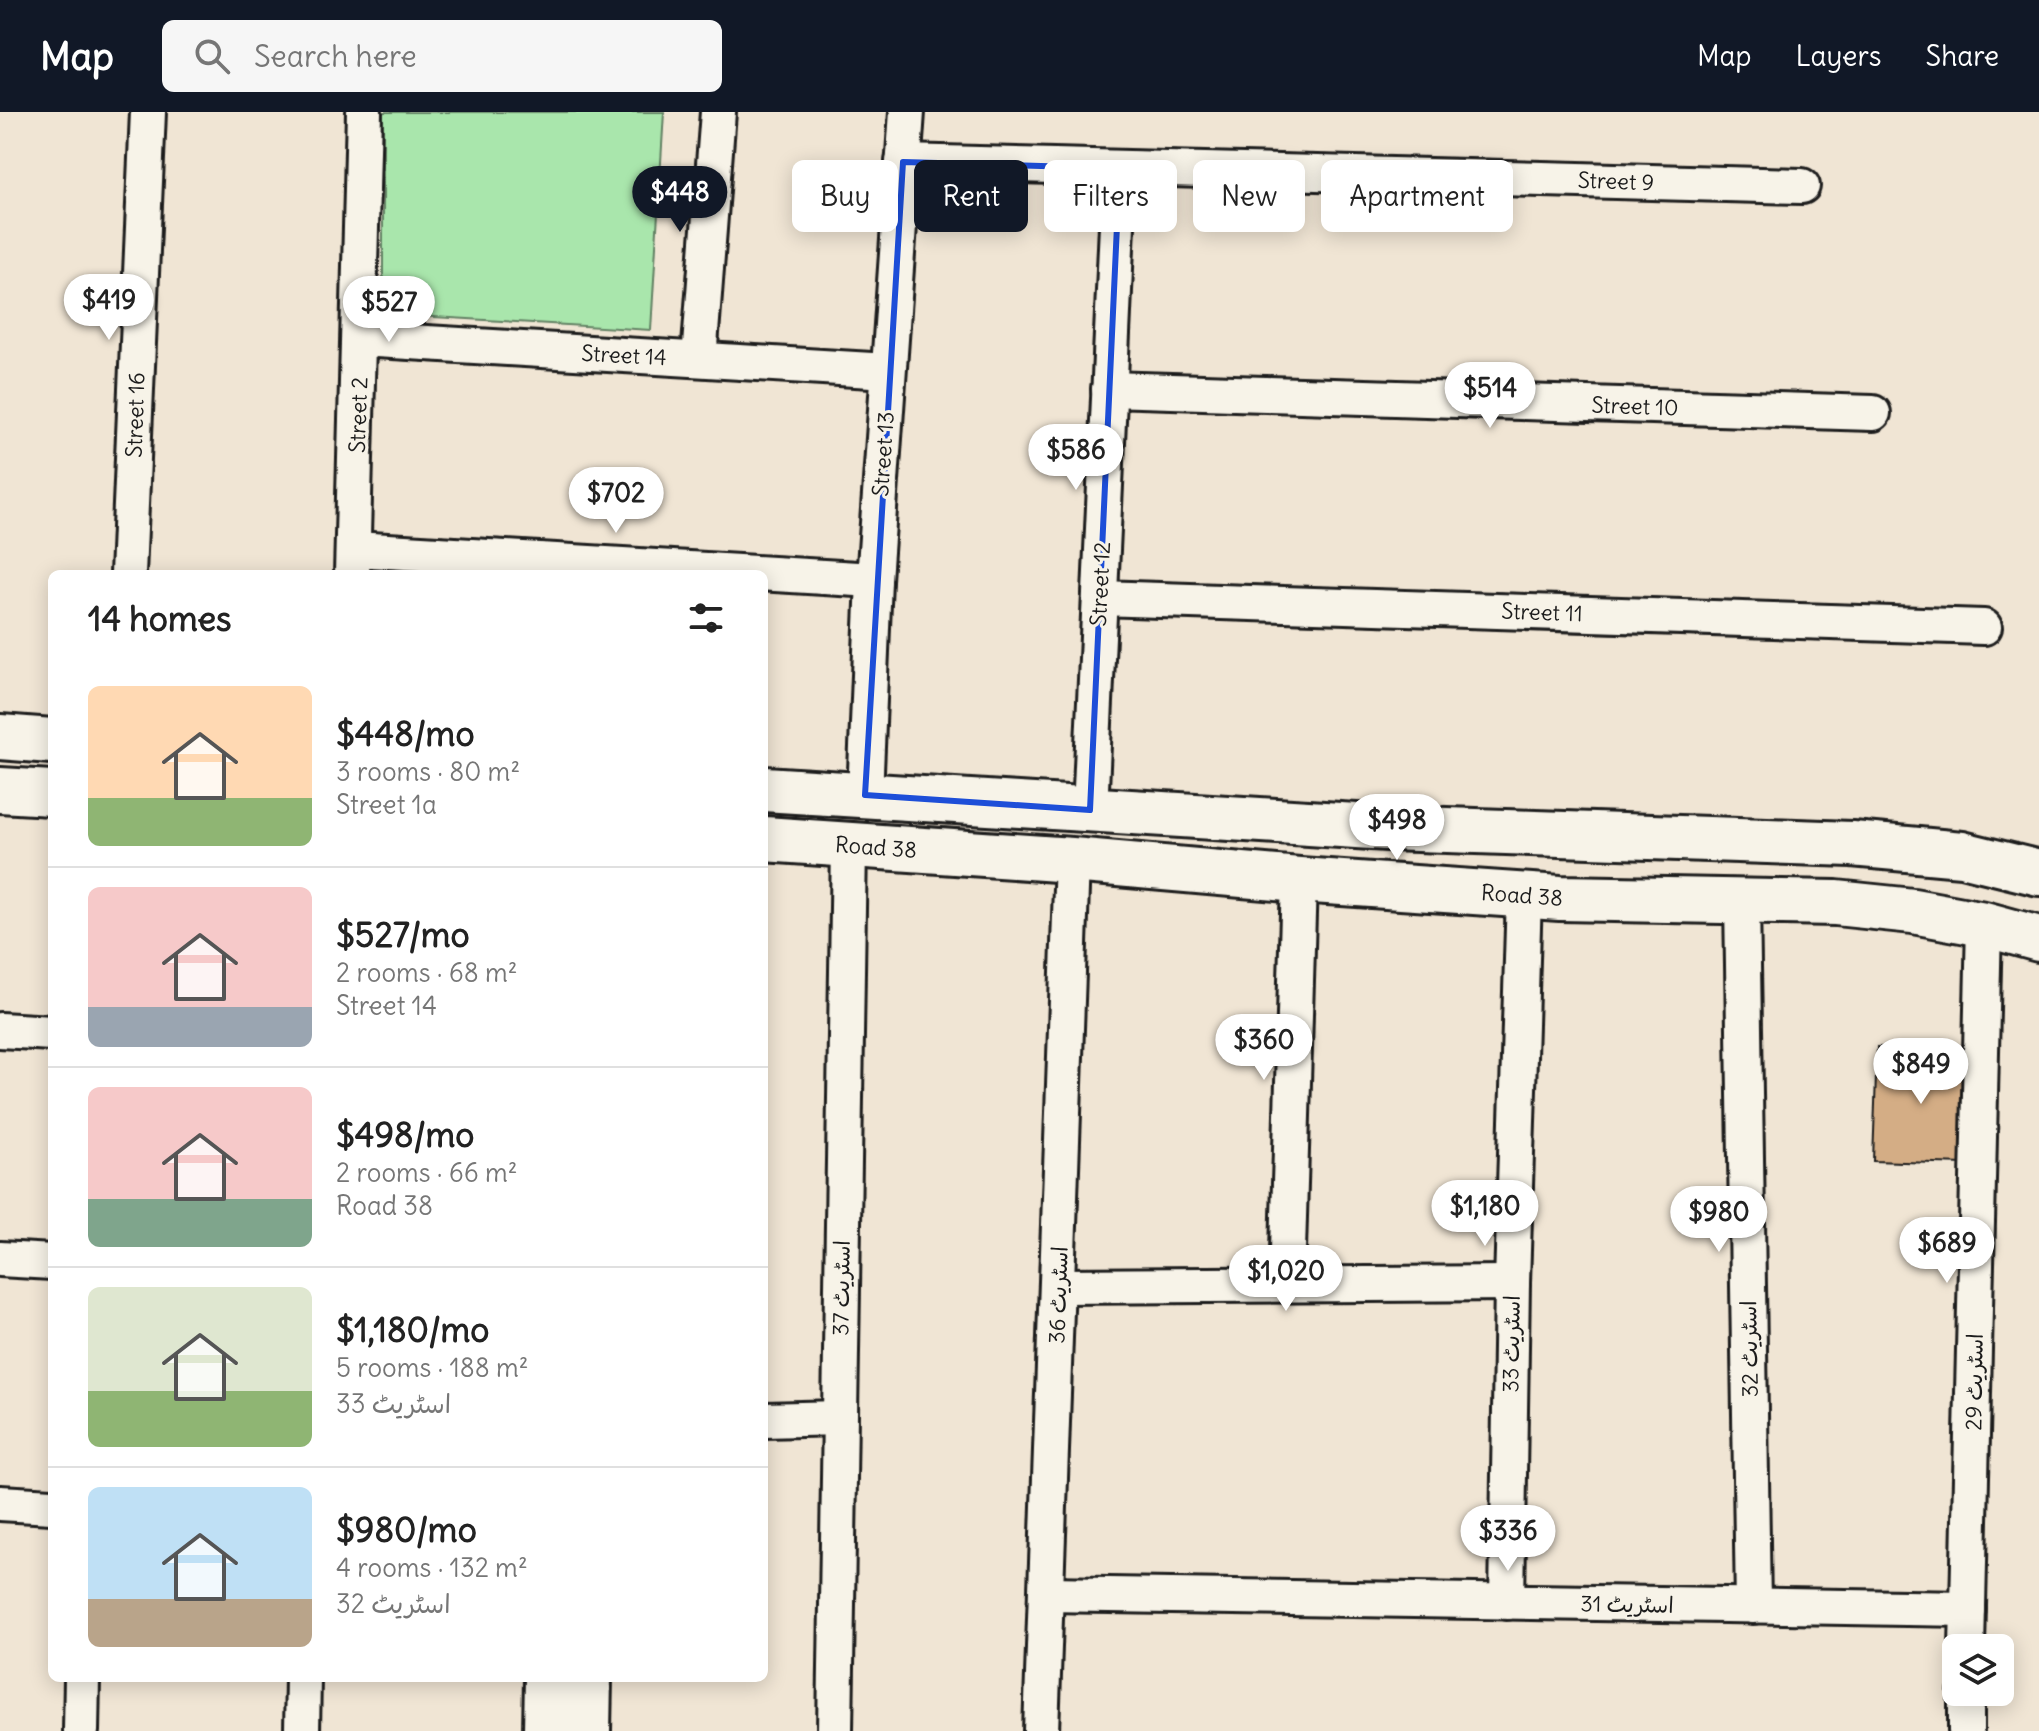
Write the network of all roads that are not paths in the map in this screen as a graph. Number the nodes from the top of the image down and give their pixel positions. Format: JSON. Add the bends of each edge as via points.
{"nodes":[{"id":1,"x":148,"y":112,"type":"edge"},
{"id":2,"x":364,"y":112,"type":"edge"},
{"id":3,"x":718,"y":112,"type":"edge"},
{"id":4,"x":907,"y":112,"type":"edge"},
{"id":5,"x":903,"y":162,"type":"junction"},
{"id":6,"x":1044,"y":166,"type":"edge"},
{"id":7,"x":1177,"y":170,"type":"edge"},
{"id":8,"x":1802,"y":186,"type":"dead end"},
{"id":9,"x":1117,"y":232,"type":"edge"},
{"id":10,"x":360,"y":339,"type":"junction"},
{"id":11,"x":699,"y":359,"type":"junction"},
{"id":12,"x":888,"y":371,"type":"junction"},
{"id":13,"x":1109,"y":389,"type":"junction"},
{"id":14,"x":1873,"y":413,"type":"dead end"},
{"id":15,"x":353,"y":562,"type":"edge"},
{"id":16,"x":128,"y":570,"type":"edge"},
{"id":17,"x":585,"y":570,"type":"edge"},
{"id":18,"x":768,"y":576,"type":"edge"},
{"id":19,"x":874,"y":580,"type":"junction"},
{"id":20,"x":1100,"y":598,"type":"junction"},
{"id":21,"x":1984,"y":627,"type":"dead end"},
{"id":22,"x":0,"y":737,"type":"edge"},
{"id":23,"x":48,"y":741,"type":"edge"},
{"id":24,"x":768,"y":789,"type":"edge"},
{"id":25,"x":0,"y":790,"type":"edge"},
{"id":26,"x":48,"y":793,"type":"edge"},
{"id":27,"x":865,"y":795,"type":"junction"},
{"id":28,"x":1090,"y":810,"type":"junction"},
{"id":29,"x":768,"y":839,"type":"edge"},
{"id":30,"x":849,"y":845,"type":"junction"},
{"id":31,"x":1072,"y":860,"type":"junction"},
{"id":32,"x":2039,"y":873,"type":"edge"},
{"id":33,"x":1299,"y":880,"type":"junction"},
{"id":34,"x":1524,"y":895,"type":"junction"},
{"id":35,"x":1742,"y":901,"type":"junction"},
{"id":36,"x":1984,"y":924,"type":"junction"},
{"id":37,"x":2039,"y":939,"type":"edge"},
{"id":38,"x":0,"y":1030,"type":"edge"},
{"id":39,"x":48,"y":1033,"type":"edge"},
{"id":40,"x":0,"y":1259,"type":"edge"},
{"id":41,"x":48,"y":1262,"type":"edge"},
{"id":42,"x":1512,"y":1283,"type":"junction"},
{"id":43,"x":1287,"y":1284,"type":"junction"},
{"id":44,"x":1058,"y":1286,"type":"junction"},
{"id":45,"x":839,"y":1418,"type":"junction"},
{"id":46,"x":768,"y":1420,"type":"edge"},
{"id":47,"x":0,"y":1503,"type":"edge"},
{"id":48,"x":48,"y":1506,"type":"edge"},
{"id":49,"x":1046,"y":1594,"type":"junction"},
{"id":50,"x":1507,"y":1602,"type":"junction"},
{"id":51,"x":1753,"y":1606,"type":"junction"},
{"id":52,"x":1968,"y":1609,"type":"junction"},
{"id":53,"x":1967,"y":1634,"type":"edge"},
{"id":54,"x":82,"y":1682,"type":"edge"},
{"id":55,"x":303,"y":1682,"type":"edge"},
{"id":56,"x":547,"y":1682,"type":"edge"},
{"id":57,"x":589,"y":1682,"type":"edge"},
{"id":58,"x":1966,"y":1706,"type":"edge"},
{"id":59,"x":81,"y":1731,"type":"edge"},
{"id":60,"x":302,"y":1731,"type":"edge"},
{"id":61,"x":546,"y":1731,"type":"edge"},
{"id":62,"x":588,"y":1731,"type":"edge"},
{"id":63,"x":835,"y":1731,"type":"edge"},
{"id":64,"x":1041,"y":1731,"type":"edge"},
{"id":65,"x":1966,"y":1731,"type":"edge"}],
"edges":[{"from":1,"to":16,"type":"street","name":"Street 16"},
{"from":2,"to":10,"type":"street","name":"Street 2"},
{"from":3,"to":11,"type":"street"},
{"from":4,"to":5,"type":"street","name":"Street 13"},
{"from":5,"to":6,"type":"street","name":"Street 9"},
{"from":5,"to":12,"type":"street","name":"Street 13"},
{"from":7,"to":8,"type":"street","name":"Street 9"},
{"from":9,"to":13,"type":"street","name":"Street 12"},
{"from":10,"to":11,"type":"street","name":"Street 14"},
{"from":10,"to":15,"type":"street","name":"Street 2"},
{"from":11,"to":12,"type":"street","name":"Street 14"},
{"from":12,"to":19,"type":"street","name":"Street 13"},
{"from":13,"to":14,"type":"street","name":"Street 10"},
{"from":13,"to":20,"type":"street","name":"Street 12"},
{"from":15,"to":17,"type":"street"},
{"from":18,"to":19,"type":"street"},
{"from":19,"to":27,"type":"street","name":"Street 13"},
{"from":20,"to":21,"type":"street","name":"Street 11"},
{"from":20,"to":28,"type":"street","name":"Street 12"},
{"from":22,"to":23,"type":"main road"},
{"from":24,"to":27,"type":"main road"},
{"from":25,"to":26,"type":"main road"},
{"from":27,"to":28,"type":"main road"},
{"from":28,"to":32,"type":"main road","via":[[1388,828],[1852,844],[1962,854]]},
{"from":29,"to":30,"type":"main road","name":"Road 38"},
{"from":30,"to":31,"type":"main road","name":"Road 38"},
{"from":30,"to":45,"type":"street","name":"اسٹریٹ 37"},
{"from":31,"to":33,"type":"main road","name":"Road 38"},
{"from":31,"to":44,"type":"street","name":"اسٹریٹ 36"},
{"from":33,"to":34,"type":"main road","name":"Road 38"},
{"from":33,"to":43,"type":"street"},
{"from":34,"to":35,"type":"main road","name":"Road 38"},
{"from":34,"to":42,"type":"street","name":"اسٹریٹ 33"},
{"from":35,"to":36,"type":"main road","name":"Road 38","via":[[1836,903]]},
{"from":35,"to":51,"type":"street","name":"اسٹریٹ 32"},
{"from":36,"to":37,"type":"main road","name":"Road 38"},
{"from":36,"to":52,"type":"street","name":"اسٹریٹ 29"},
{"from":38,"to":39,"type":"street"},
{"from":40,"to":41,"type":"street"},
{"from":42,"to":43,"type":"street"},
{"from":42,"to":50,"type":"street","name":"اسٹریٹ 33"},
{"from":43,"to":44,"type":"street"},
{"from":44,"to":49,"type":"street","name":"اسٹریٹ 36"},
{"from":45,"to":46,"type":"street"},
{"from":45,"to":63,"type":"street","name":"اسٹریٹ 37"},
{"from":47,"to":48,"type":"street"},
{"from":49,"to":50,"type":"street","name":"اسٹریٹ 31"},
{"from":49,"to":64,"type":"street","name":"اسٹریٹ 36"},
{"from":50,"to":51,"type":"street","name":"اسٹریٹ 31"},
{"from":51,"to":52,"type":"street","name":"اسٹریٹ 31"},
{"from":52,"to":53,"type":"street","name":"اسٹریٹ 29"},
{"from":54,"to":59,"type":"street"},
{"from":55,"to":60,"type":"street"},
{"from":56,"to":61,"type":"main road"},
{"from":57,"to":62,"type":"main road"},
{"from":58,"to":65,"type":"street"}]}
